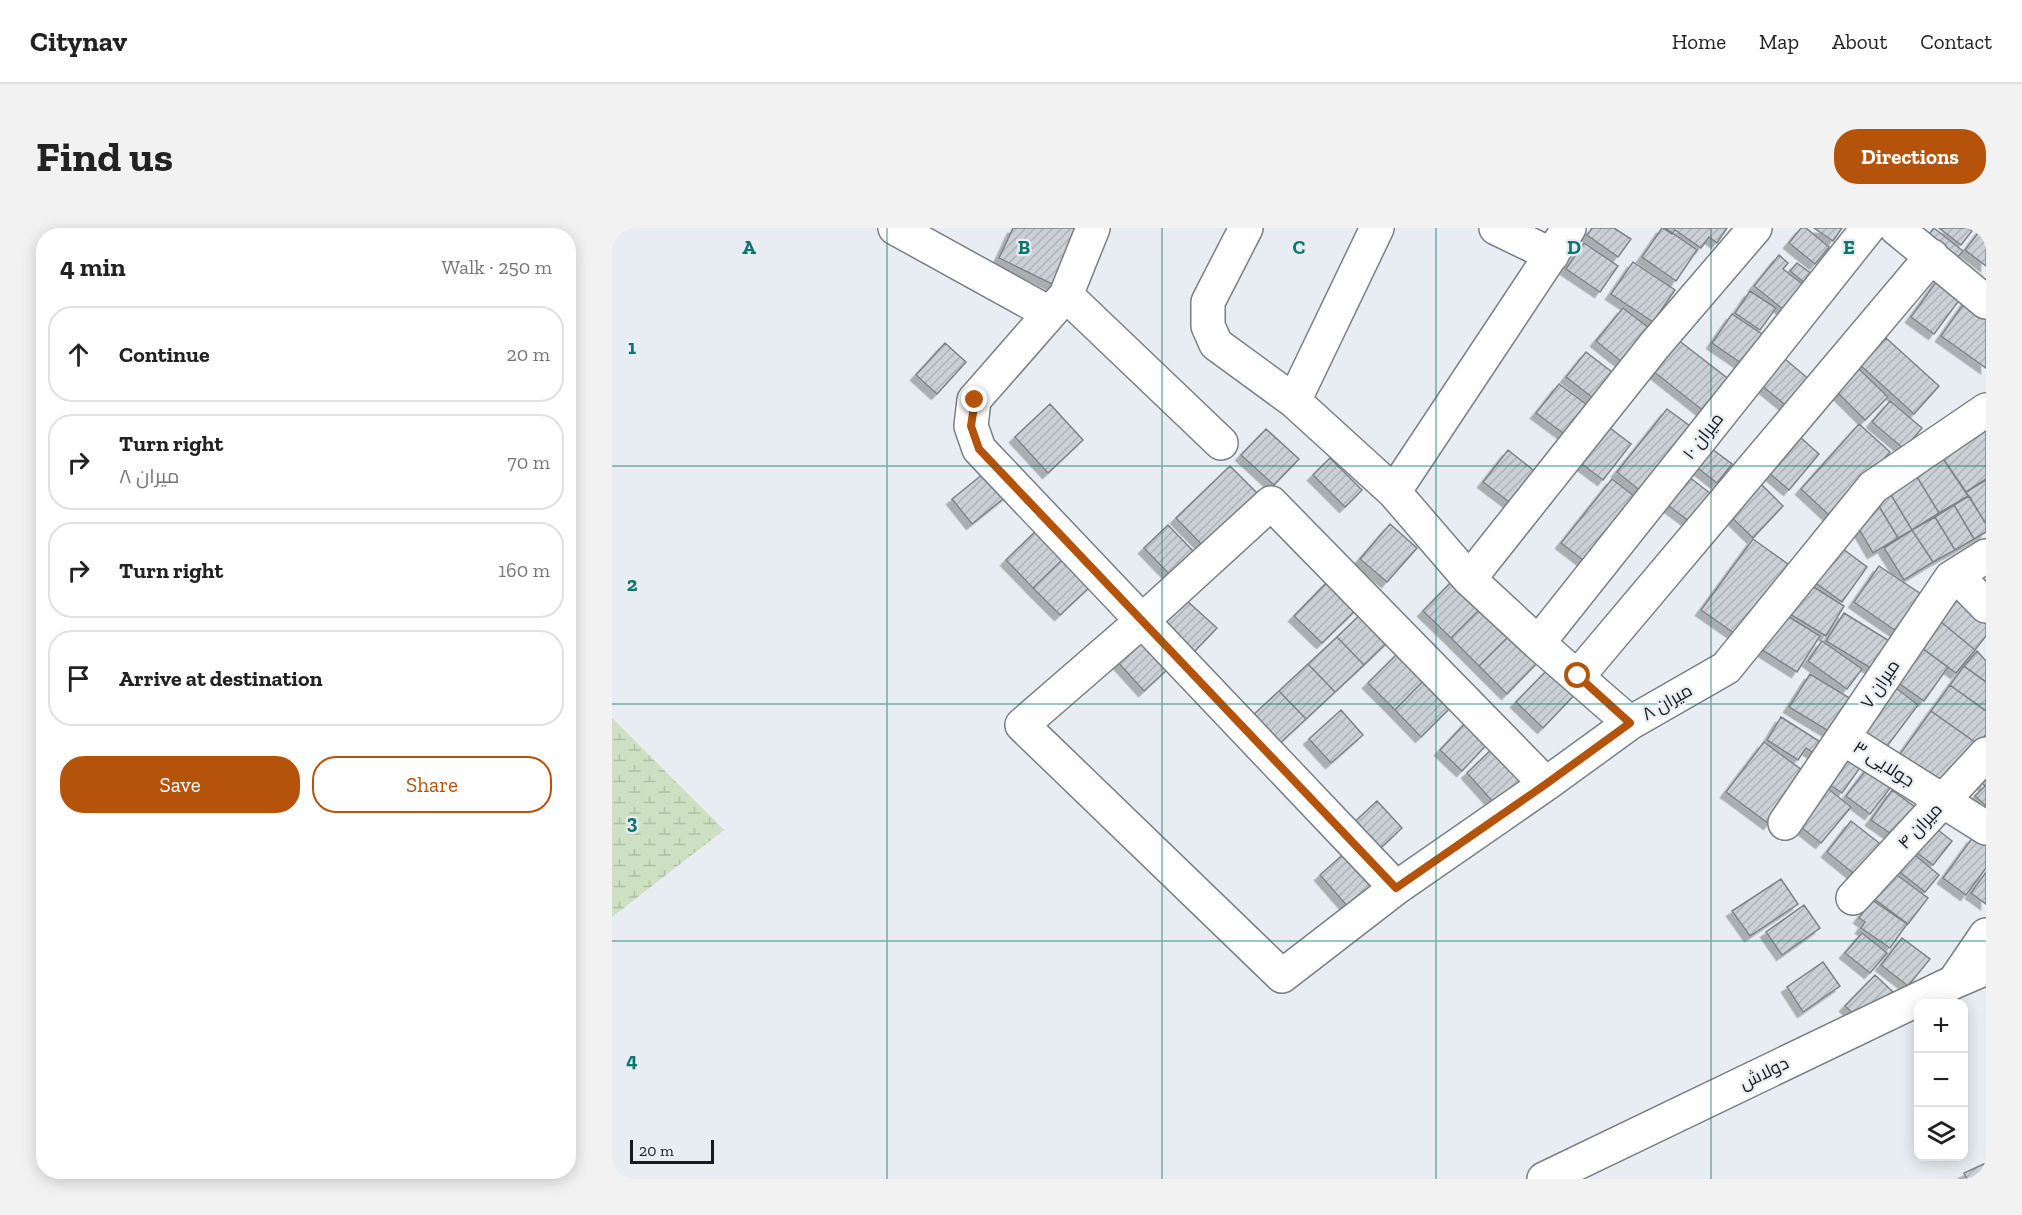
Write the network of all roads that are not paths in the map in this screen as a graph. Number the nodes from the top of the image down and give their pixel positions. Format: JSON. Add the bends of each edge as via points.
{"nodes":[{"id":1,"x":895,"y":228,"type":"edge"},
{"id":2,"x":1093,"y":228,"type":"edge"},
{"id":3,"x":1246,"y":228,"type":"edge"},
{"id":4,"x":1377,"y":228,"type":"edge"},
{"id":5,"x":1496,"y":228,"type":"edge"},
{"id":6,"x":1569,"y":228,"type":"edge"},
{"id":7,"x":1755,"y":228,"type":"edge"},
{"id":8,"x":1868,"y":228,"type":"edge"},
{"id":9,"x":1896,"y":228,"type":"edge"},
{"id":10,"x":1552,"y":255,"type":"junction"},
{"id":11,"x":1932,"y":256,"type":"junction"},
{"id":12,"x":1986,"y":302,"type":"edge"},
{"id":13,"x":1058,"y":304,"type":"junction"},
{"id":14,"x":1294,"y":401,"type":"junction"},
{"id":15,"x":1986,"y":410,"type":"edge"},
{"id":16,"x":1221,"y":443,"type":"dead end"},
{"id":17,"x":1394,"y":492,"type":"junction"},
{"id":18,"x":1986,"y":556,"type":"edge"},
{"id":19,"x":1956,"y":575,"type":"junction"},
{"id":20,"x":1469,"y":579,"type":"junction"},
{"id":21,"x":1986,"y":606,"type":"edge"},
{"id":22,"x":1143,"y":620,"type":"junction"},
{"id":23,"x":1538,"y":644,"type":"junction"},
{"id":24,"x":1578,"y":676,"type":"junction"},
{"id":25,"x":1630,"y":723,"type":"junction"},
{"id":26,"x":1843,"y":738,"type":"junction"},
{"id":27,"x":1986,"y":754,"type":"edge"},
{"id":28,"x":1546,"y":784,"type":"junction"},
{"id":29,"x":1942,"y":801,"type":"junction"},
{"id":30,"x":1785,"y":823,"type":"dead end"},
{"id":31,"x":1986,"y":828,"type":"edge"},
{"id":32,"x":1396,"y":888,"type":"junction"},
{"id":33,"x":1853,"y":898,"type":"dead end"},
{"id":34,"x":1986,"y":935,"type":"edge"},
{"id":35,"x":1986,"y":968,"type":"edge"},
{"id":36,"x":1954,"y":982,"type":"junction"},
{"id":37,"x":1544,"y":1179,"type":"edge"}],
"edges":[{"from":1,"to":13,"type":"street"},
{"from":2,"to":13,"type":"street"},
{"from":3,"to":14,"type":"street","via":[[1208,302],[1208,326],[1216,344]]},
{"from":4,"to":14,"type":"street"},
{"from":5,"to":10,"type":"street"},
{"from":6,"to":10,"type":"street"},
{"from":7,"to":20,"type":"street","via":[[1654,346]]},
{"from":8,"to":23,"type":"street","name":"میران ۱۰"},
{"from":9,"to":11,"type":"street"},
{"from":10,"to":17,"type":"street"},
{"from":11,"to":12,"type":"street"},
{"from":11,"to":24,"type":"street"},
{"from":13,"to":16,"type":"street"},
{"from":13,"to":22,"type":"street","via":[[975,400],[971,426],[979,449]]},
{"from":14,"to":17,"type":"street"},
{"from":15,"to":25,"type":"street","name":"میران ۸","via":[[1873,487],[1726,668]]},
{"from":17,"to":20,"type":"street"},
{"from":18,"to":19,"type":"street","name":"میران ۷"},
{"from":19,"to":21,"type":"street"},
{"from":19,"to":26,"type":"street","name":"میران ۷"},
{"from":20,"to":23,"type":"street"},
{"from":22,"to":28,"type":"street","via":[[1271,503]]},
{"from":22,"to":32,"type":"street"},
{"from":22,"to":32,"type":"street","name":"میران ۸","via":[[1022,725],[1282,976]]},
{"from":23,"to":24,"type":"street"},
{"from":24,"to":25,"type":"street"},
{"from":25,"to":28,"type":"street","name":"میران ۸"},
{"from":26,"to":29,"type":"street","name":"جولایی ۳"},
{"from":26,"to":30,"type":"street","name":"میران ۷"},
{"from":27,"to":29,"type":"street","name":"میران ۴"},
{"from":28,"to":32,"type":"street","name":"میران ۸"},
{"from":29,"to":31,"type":"street","name":"جولایی ۳"},
{"from":29,"to":33,"type":"street","name":"میران ۴"},
{"from":34,"to":36,"type":"street"},
{"from":35,"to":36,"type":"street","name":"دولاش"},
{"from":36,"to":37,"type":"street","name":"دولاش"}]}
